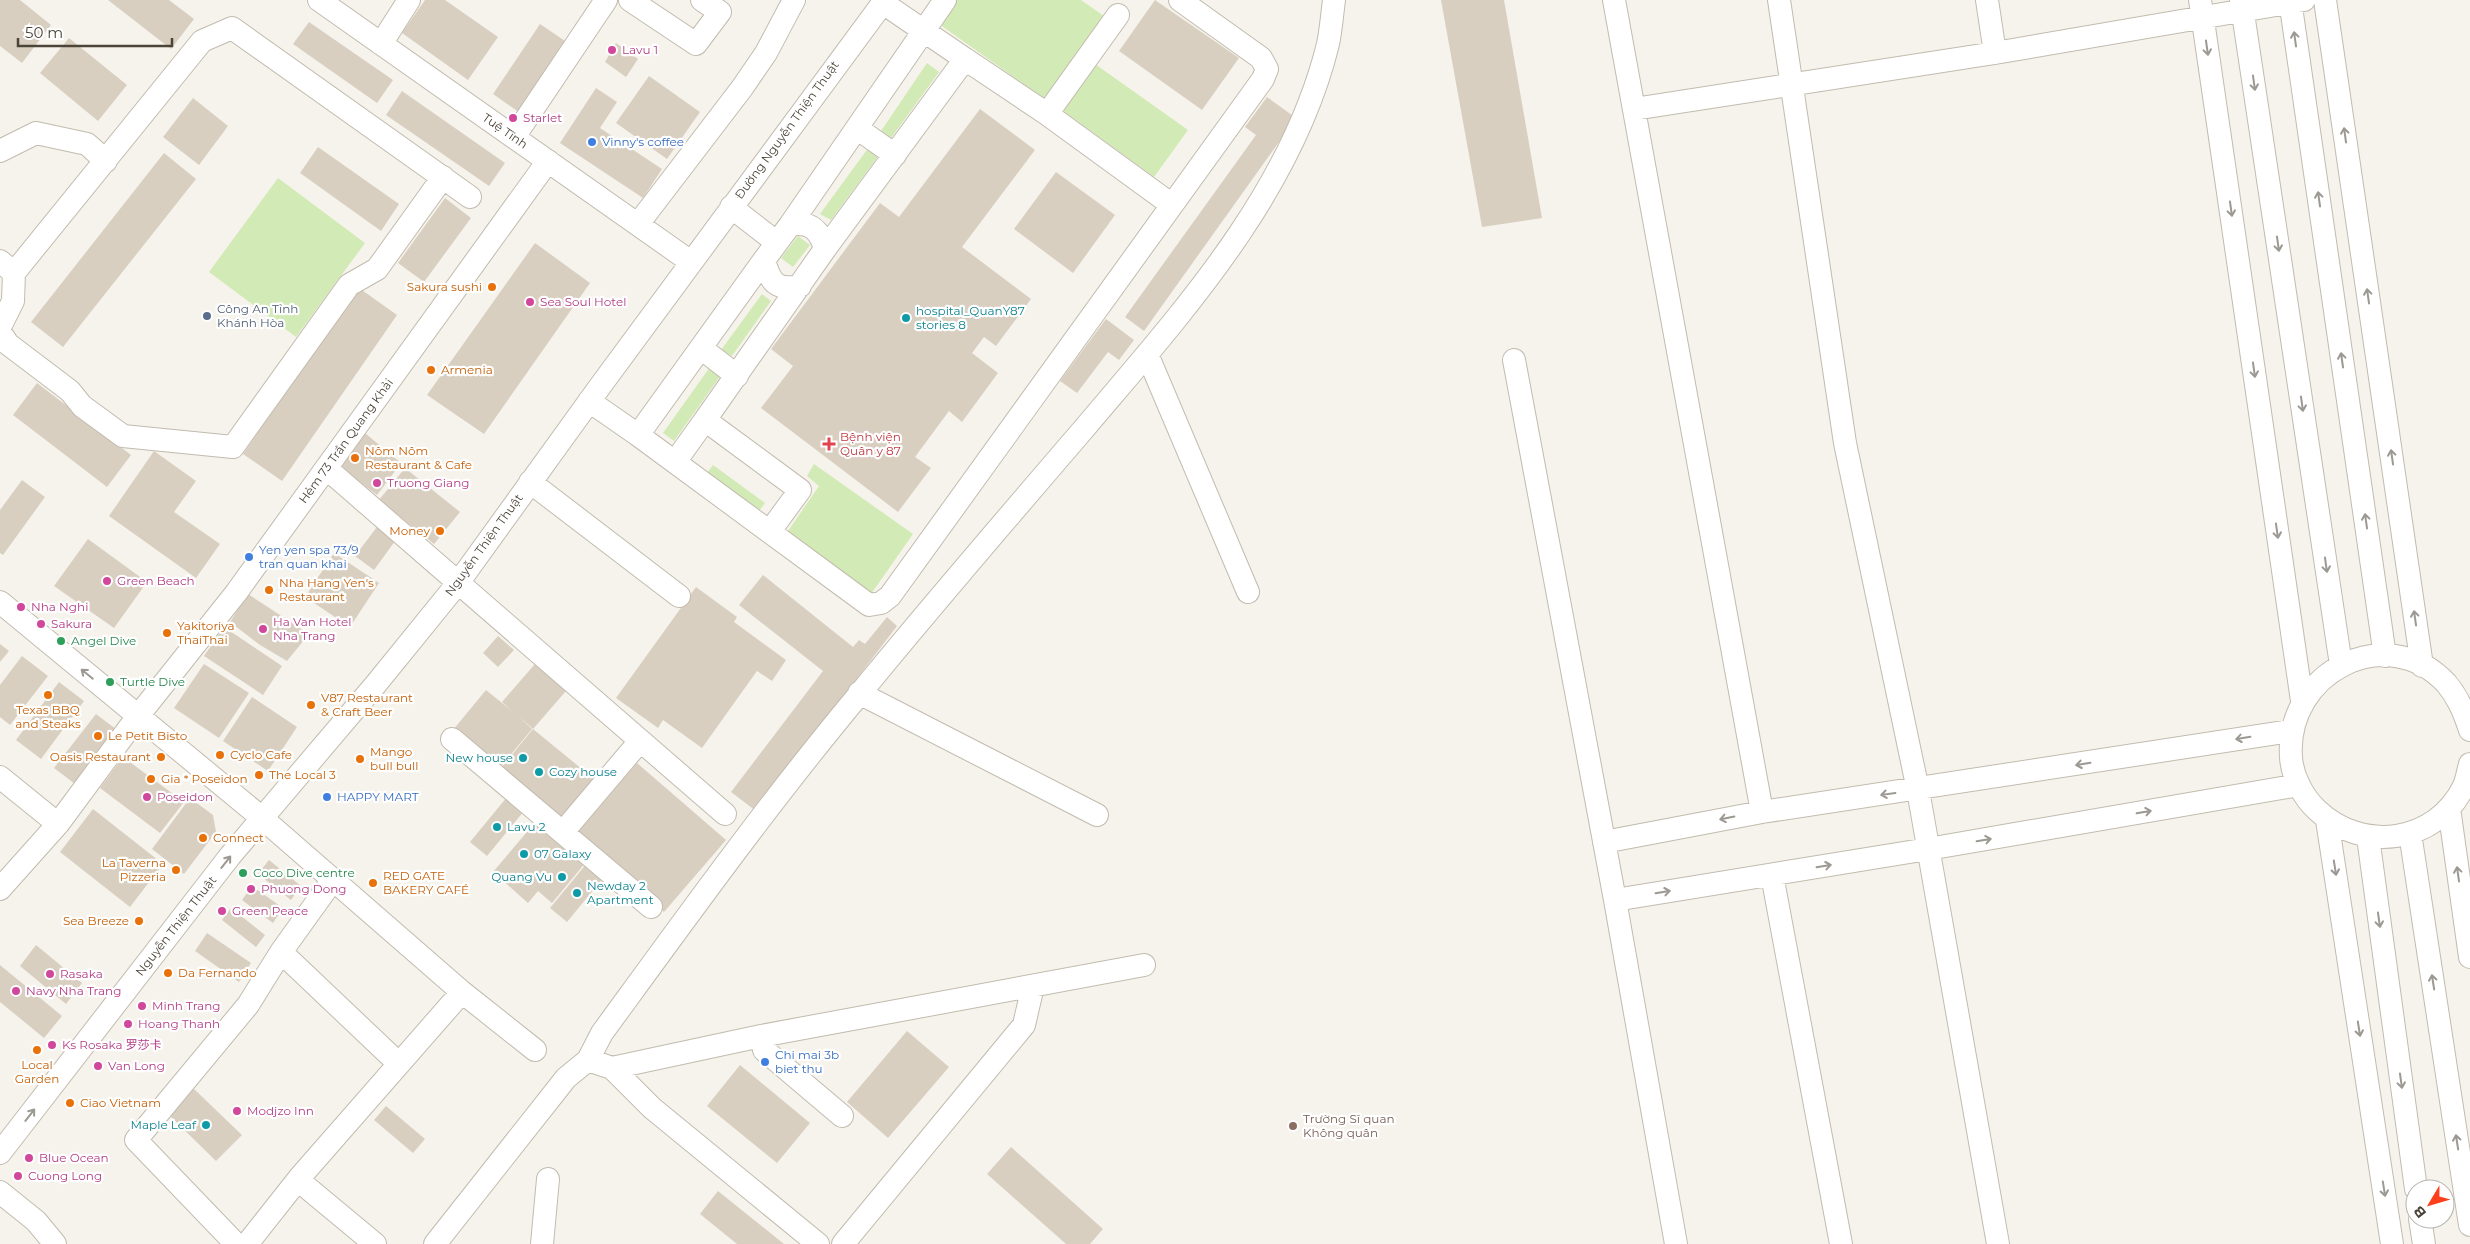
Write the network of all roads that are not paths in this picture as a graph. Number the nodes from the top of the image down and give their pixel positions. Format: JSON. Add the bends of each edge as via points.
{"nodes":[{"id":1,"x":319,"y":0,"type":"edge"},
{"id":2,"x":409,"y":0,"type":"edge"},
{"id":3,"x":630,"y":0,"type":"edge"},
{"id":4,"x":702,"y":0,"type":"edge"},
{"id":5,"x":794,"y":0,"type":"edge"},
{"id":6,"x":945,"y":0,"type":"edge"},
{"id":7,"x":1180,"y":0,"type":"edge"},
{"id":8,"x":1334,"y":0,"type":"edge"},
{"id":9,"x":1614,"y":0,"type":"edge"},
{"id":10,"x":1779,"y":0,"type":"edge"},
{"id":11,"x":1987,"y":0,"type":"edge"},
{"id":12,"x":2325,"y":0,"type":"edge"},
{"id":13,"x":884,"y":1,"type":"edge"},
{"id":14,"x":2295,"y":1,"type":"edge"},
{"id":15,"x":598,"y":2,"type":"edge"},
{"id":16,"x":2242,"y":6,"type":"edge"},
{"id":17,"x":2201,"y":8,"type":"edge"},
{"id":18,"x":1118,"y":15,"type":"dead end"},
{"id":19,"x":924,"y":30,"type":"junction"},
{"id":20,"x":381,"y":44,"type":"junction"},
{"id":21,"x":1995,"y":53,"type":"junction"},
{"id":22,"x":965,"y":59,"type":"junction"},
{"id":23,"x":1793,"y":85,"type":"junction"},
{"id":24,"x":1634,"y":109,"type":"junction"},
{"id":25,"x":1047,"y":114,"type":"junction"},
{"id":26,"x":858,"y":128,"type":"junction"},
{"id":27,"x":514,"y":137,"type":"junction"},
{"id":28,"x":0,"y":151,"type":"edge"},
{"id":29,"x":895,"y":155,"type":"junction"},
{"id":30,"x":106,"y":161,"type":"junction"},
{"id":31,"x":548,"y":161,"type":"junction"},
{"id":32,"x":443,"y":177,"type":"junction"},
{"id":33,"x":470,"y":197,"type":"dead end"},
{"id":34,"x":1172,"y":205,"type":"junction"},
{"id":35,"x":731,"y":207,"type":"junction"},
{"id":36,"x":638,"y":224,"type":"junction"},
{"id":37,"x":783,"y":233,"type":"junction"},
{"id":38,"x":825,"y":249,"type":"junction"},
{"id":39,"x":764,"y":260,"type":"junction"},
{"id":40,"x":691,"y":262,"type":"junction"},
{"id":41,"x":7,"y":267,"type":"edge"},
{"id":42,"x":800,"y":286,"type":"junction"},
{"id":43,"x":0,"y":327,"type":"edge"},
{"id":44,"x":0,"y":332,"type":"edge"},
{"id":45,"x":701,"y":348,"type":"junction"},
{"id":46,"x":1147,"y":354,"type":"junction"},
{"id":47,"x":1514,"y":360,"type":"dead end"},
{"id":48,"x":737,"y":376,"type":"junction"},
{"id":49,"x":589,"y":400,"type":"junction"},
{"id":50,"x":705,"y":420,"type":"junction"},
{"id":51,"x":638,"y":435,"type":"junction"},
{"id":52,"x":675,"y":462,"type":"junction"},
{"id":53,"x":326,"y":468,"type":"junction"},
{"id":54,"x":530,"y":482,"type":"junction"},
{"id":55,"x":770,"y":531,"type":"junction"},
{"id":56,"x":458,"y":583,"type":"junction"},
{"id":57,"x":1248,"y":592,"type":"dead end"},
{"id":58,"x":680,"y":596,"type":"dead end"},
{"id":59,"x":0,"y":602,"type":"edge"},
{"id":60,"x":2385,"y":656,"type":"junction"},
{"id":61,"x":2340,"y":665,"type":"junction"},
{"id":62,"x":2422,"y":666,"type":"junction"},
{"id":63,"x":859,"y":694,"type":"junction"},
{"id":64,"x":2302,"y":701,"type":"junction"},
{"id":65,"x":138,"y":716,"type":"junction"},
{"id":66,"x":2470,"y":730,"type":"edge"},
{"id":67,"x":2291,"y":731,"type":"junction"},
{"id":68,"x":452,"y":739,"type":"dead end"},
{"id":69,"x":640,"y":741,"type":"junction"},
{"id":70,"x":2470,"y":764,"type":"edge"},
{"id":71,"x":0,"y":777,"type":"edge"},
{"id":72,"x":2298,"y":785,"type":"junction"},
{"id":73,"x":1918,"y":790,"type":"junction"},
{"id":74,"x":2449,"y":808,"type":"junction"},
{"id":75,"x":1762,"y":812,"type":"junction"},
{"id":76,"x":724,"y":814,"type":"dead end"},
{"id":77,"x":1097,"y":815,"type":"dead end"},
{"id":78,"x":262,"y":818,"type":"junction"},
{"id":79,"x":2327,"y":820,"type":"junction"},
{"id":80,"x":58,"y":824,"type":"junction"},
{"id":81,"x":563,"y":832,"type":"junction"},
{"id":82,"x":2410,"y":833,"type":"junction"},
{"id":83,"x":2368,"y":837,"type":"junction"},
{"id":84,"x":1604,"y":842,"type":"junction"},
{"id":85,"x":1928,"y":850,"type":"junction"},
{"id":86,"x":1772,"y":875,"type":"junction"},
{"id":87,"x":332,"y":880,"type":"junction"},
{"id":88,"x":0,"y":889,"type":"edge"},
{"id":89,"x":1615,"y":900,"type":"junction"},
{"id":90,"x":650,"y":907,"type":"dead end"},
{"id":91,"x":281,"y":952,"type":"junction"},
{"id":92,"x":2470,"y":957,"type":"edge"},
{"id":93,"x":1144,"y":966,"type":"dead end"},
{"id":94,"x":1033,"y":986,"type":"junction"},
{"id":95,"x":462,"y":992,"type":"junction"},
{"id":96,"x":761,"y":1036,"type":"junction"},
{"id":97,"x":535,"y":1050,"type":"dead end"},
{"id":98,"x":588,"y":1060,"type":"junction"},
{"id":99,"x":398,"y":1063,"type":"junction"},
{"id":100,"x":612,"y":1068,"type":"junction"},
{"id":101,"x":842,"y":1116,"type":"dead end"},
{"id":102,"x":0,"y":1153,"type":"edge"},
{"id":103,"x":548,"y":1179,"type":"dead end"},
{"id":104,"x":2415,"y":1179,"type":"edge"},
{"id":105,"x":298,"y":1180,"type":"junction"},
{"id":106,"x":0,"y":1192,"type":"edge"},
{"id":107,"x":2470,"y":1225,"type":"edge"},
{"id":108,"x":2422,"y":1229,"type":"edge"},
{"id":109,"x":55,"y":1244,"type":"edge"},
{"id":110,"x":236,"y":1244,"type":"edge"},
{"id":111,"x":248,"y":1244,"type":"edge"},
{"id":112,"x":375,"y":1244,"type":"edge"},
{"id":113,"x":435,"y":1244,"type":"edge"},
{"id":114,"x":542,"y":1244,"type":"edge"},
{"id":115,"x":818,"y":1244,"type":"edge"},
{"id":116,"x":843,"y":1244,"type":"edge"},
{"id":117,"x":1676,"y":1244,"type":"edge"},
{"id":118,"x":1840,"y":1244,"type":"edge"},
{"id":119,"x":1998,"y":1244,"type":"edge"},
{"id":120,"x":2392,"y":1244,"type":"edge"},
{"id":121,"x":2424,"y":1244,"type":"edge"}],
"edges":[{"from":1,"to":20,"type":"street","name":"Tuệ Tĩnh"},
{"from":2,"to":20,"type":"street"},
{"from":3,"to":4,"type":"street","via":[[696,44],[720,12]]},
{"from":5,"to":36,"type":"street","via":[[766,53],[742,88]]},
{"from":6,"to":19,"type":"street"},
{"from":7,"to":34,"type":"street","via":[[1261,58],[1267,69]]},
{"from":8,"to":46,"type":"street","via":[[1326,51],[1288,151],[1252,213],[1214,268]]},
{"from":9,"to":24,"type":"street"},
{"from":10,"to":23,"type":"street"},
{"from":11,"to":21,"type":"street"},
{"from":62,"to":12,"type":"street","one_way":true},
{"from":13,"to":19,"type":"street"},
{"from":13,"to":35,"type":"street","name":"Đường Nguyễn Thiện Thuật"},
{"from":14,"to":16,"type":"street"},
{"from":60,"to":14,"type":"street","one_way":true},
{"from":15,"to":27,"type":"street"},
{"from":16,"to":17,"type":"street"},
{"from":16,"to":61,"type":"street","one_way":true},
{"from":17,"to":21,"type":"street"},
{"from":17,"to":64,"type":"street","one_way":true},
{"from":18,"to":25,"type":"street"},
{"from":19,"to":22,"type":"street"},
{"from":19,"to":26,"type":"street"},
{"from":20,"to":27,"type":"street","name":"Tuệ Tĩnh"},
{"from":21,"to":23,"type":"street"},
{"from":22,"to":25,"type":"street"},
{"from":22,"to":29,"type":"street"},
{"from":23,"to":24,"type":"street"},
{"from":23,"to":73,"type":"street","via":[[1846,443]]},
{"from":24,"to":75,"type":"street"},
{"from":25,"to":34,"type":"street"},
{"from":26,"to":29,"type":"street"},
{"from":26,"to":37,"type":"street"},
{"from":27,"to":31,"type":"street","name":"Tuệ Tĩnh"},
{"from":28,"to":30,"type":"street","via":[[36,133],[87,144]]},
{"from":29,"to":38,"type":"street"},
{"from":30,"to":32,"type":"street","via":[[202,41],[232,28]]},
{"from":30,"to":41,"type":"street"},
{"from":31,"to":36,"type":"street","name":"Tuệ Tĩnh"},
{"from":31,"to":53,"type":"street","name":"Hẻm 73 Trần Quang Khải"},
{"from":32,"to":33,"type":"street"},
{"from":32,"to":44,"type":"street","via":[[376,269],[350,286],[233,447],[123,436],[8,344]]},
{"from":34,"to":55,"type":"street","via":[[890,596],[869,605]]},
{"from":35,"to":37,"type":"street"},
{"from":35,"to":40,"type":"street","name":"Đường Nguyễn Thiện Thuật"},
{"from":36,"to":40,"type":"street","name":"Tuệ Tĩnh"},
{"from":37,"to":38,"type":"street","via":[[801,222],[814,226]]},
{"from":37,"to":39,"type":"street"},
{"from":38,"to":42,"type":"street"},
{"from":39,"to":42,"type":"street","via":[[767,273],[775,284],[787,288]]},
{"from":39,"to":45,"type":"street"},
{"from":40,"to":49,"type":"street","name":"Nguyễn Thiện Thuật"},
{"from":41,"to":43,"type":"street","via":[[13,301]]},
{"from":42,"to":48,"type":"street"},
{"from":45,"to":48,"type":"street"},
{"from":45,"to":51,"type":"street"},
{"from":46,"to":57,"type":"street"},
{"from":46,"to":63,"type":"street"},
{"from":47,"to":84,"type":"street"},
{"from":48,"to":50,"type":"street"},
{"from":49,"to":51,"type":"street"},
{"from":49,"to":54,"type":"street","name":"Nguyễn Thiện Thuật"},
{"from":50,"to":52,"type":"street"},
{"from":50,"to":55,"type":"street","via":[[800,490]]},
{"from":51,"to":52,"type":"street"},
{"from":52,"to":55,"type":"street"},
{"from":53,"to":56,"type":"street"},
{"from":53,"to":65,"type":"street","name":"Hẻm 73 Trần Quang Khải","via":[[236,593]]},
{"from":54,"to":56,"type":"street","name":"Nguyễn Thiện Thuật"},
{"from":54,"to":58,"type":"street"},
{"from":56,"to":69,"type":"street"},
{"from":56,"to":78,"type":"street","name":"Nguyễn Thiện Thuật"},
{"from":65,"to":59,"type":"street","one_way":true},
{"from":60,"to":61,"type":"street","via":[[2362,658]]},
{"from":60,"to":62,"type":"street"},
{"from":61,"to":64,"type":"street","via":[[2319,680]]},
{"from":62,"to":66,"type":"street","via":[[2445,682],[2462,705]]},
{"from":63,"to":77,"type":"street"},
{"from":63,"to":98,"type":"street","via":[[722,868],[602,1033]]},
{"from":64,"to":67,"type":"street"},
{"from":65,"to":78,"type":"street"},
{"from":65,"to":80,"type":"street","name":"Hẻm 73 Trần Quang Khải"},
{"from":67,"to":72,"type":"street","via":[[2291,758]]},
{"from":67,"to":73,"type":"street","one_way":true},
{"from":68,"to":81,"type":"street"},
{"from":69,"to":76,"type":"street"},
{"from":69,"to":81,"type":"street"},
{"from":70,"to":74,"type":"street","via":[[2464,785]]},
{"from":71,"to":80,"type":"street"},
{"from":72,"to":79,"type":"street"},
{"from":85,"to":72,"type":"street","one_way":true},
{"from":73,"to":75,"type":"street","one_way":true},
{"from":73,"to":85,"type":"street"},
{"from":74,"to":82,"type":"street","via":[[2431,823]]},
{"from":92,"to":74,"type":"street","one_way":true},
{"from":75,"to":84,"type":"street","one_way":true},
{"from":78,"to":87,"type":"street"},
{"from":102,"to":78,"type":"street","name":"Nguyễn Thiện Thuật","one_way":true},
{"from":79,"to":83,"type":"street","via":[[2346,831]]},
{"from":79,"to":120,"type":"street","one_way":true},
{"from":80,"to":88,"type":"street","name":"Hẻm 73 Trần Quang Khải"},
{"from":81,"to":90,"type":"street"},
{"from":82,"to":83,"type":"street","via":[[2389,838]]},
{"from":107,"to":82,"type":"street","one_way":true},
{"from":83,"to":104,"type":"street","one_way":true},
{"from":84,"to":89,"type":"street"},
{"from":86,"to":85,"type":"street","one_way":true},
{"from":85,"to":119,"type":"street"},
{"from":89,"to":86,"type":"street","one_way":true},
{"from":86,"to":118,"type":"street"},
{"from":87,"to":91,"type":"street"},
{"from":87,"to":95,"type":"street"},
{"from":89,"to":117,"type":"street"},
{"from":91,"to":99,"type":"street"},
{"from":91,"to":110,"type":"street","via":[[248,1005],[136,1140]]},
{"from":93,"to":94,"type":"street"},
{"from":94,"to":96,"type":"street"},
{"from":94,"to":116,"type":"street","via":[[1024,1025]]},
{"from":95,"to":97,"type":"street"},
{"from":95,"to":99,"type":"street"},
{"from":96,"to":100,"type":"street"},
{"from":96,"to":101,"type":"street","via":[[764,1050]]},
{"from":98,"to":100,"type":"street"},
{"from":98,"to":113,"type":"street","via":[[566,1078]]},
{"from":99,"to":105,"type":"street"},
{"from":100,"to":115,"type":"street","via":[[652,1108]]},
{"from":103,"to":114,"type":"street"},
{"from":105,"to":111,"type":"street"},
{"from":105,"to":112,"type":"street"},
{"from":106,"to":109,"type":"street","via":[[36,1221]]},
{"from":108,"to":121,"type":"street"}]}
